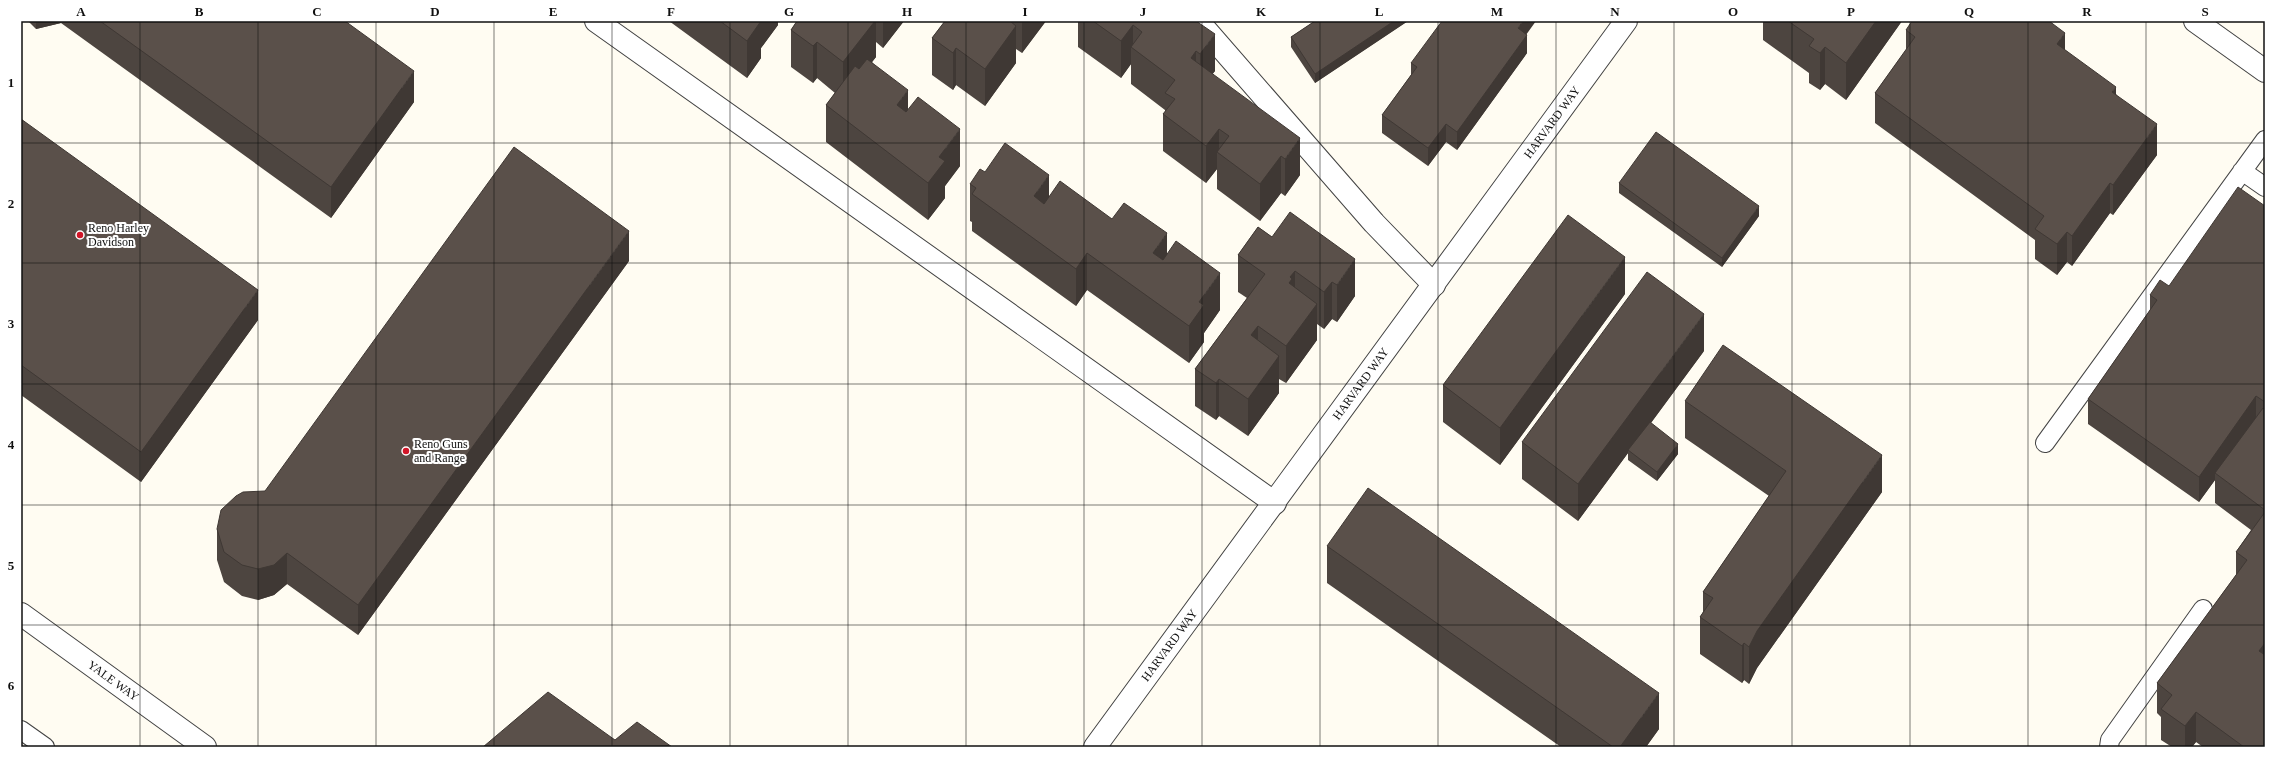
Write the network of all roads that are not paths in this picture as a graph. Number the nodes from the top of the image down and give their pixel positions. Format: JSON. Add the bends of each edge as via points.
{"nodes":[{"id":1,"x":596,"y":21,"type":"edge"},
{"id":2,"x":1198,"y":21,"type":"edge"},
{"id":3,"x":1626,"y":21,"type":"edge"},
{"id":4,"x":2195,"y":21,"type":"edge"},
{"id":5,"x":2265,"y":71,"type":"edge"},
{"id":6,"x":2265,"y":140,"type":"edge"},
{"id":7,"x":2242,"y":171,"type":"junction"},
{"id":8,"x":2265,"y":187,"type":"edge"},
{"id":9,"x":1434,"y":285,"type":"junction"},
{"id":10,"x":2045,"y":443,"type":"dead end"},
{"id":11,"x":1275,"y":503,"type":"junction"},
{"id":12,"x":2203,"y":609,"type":"dead end"},
{"id":13,"x":21,"y":614,"type":"edge"},
{"id":14,"x":21,"y":730,"type":"edge"},
{"id":15,"x":45,"y":747,"type":"edge"},
{"id":16,"x":205,"y":747,"type":"edge"},
{"id":17,"x":1095,"y":747,"type":"edge"},
{"id":18,"x":2108,"y":747,"type":"edge"}],
"edges":[{"from":1,"to":11,"type":"street"},
{"from":2,"to":9,"type":"street","via":[[1374,223]]},
{"from":3,"to":9,"type":"street","name":"HARVARD WAY"},
{"from":4,"to":5,"type":"street"},
{"from":6,"to":7,"type":"lane"},
{"from":7,"to":8,"type":"lane"},
{"from":7,"to":10,"type":"lane"},
{"from":9,"to":11,"type":"street","name":"HARVARD WAY"},
{"from":11,"to":17,"type":"street","name":"HARVARD WAY"},
{"from":12,"to":18,"type":"lane","via":[[2110,740]]},
{"from":13,"to":16,"type":"street","name":"YALE WAY"},
{"from":14,"to":15,"type":"lane"}]}
